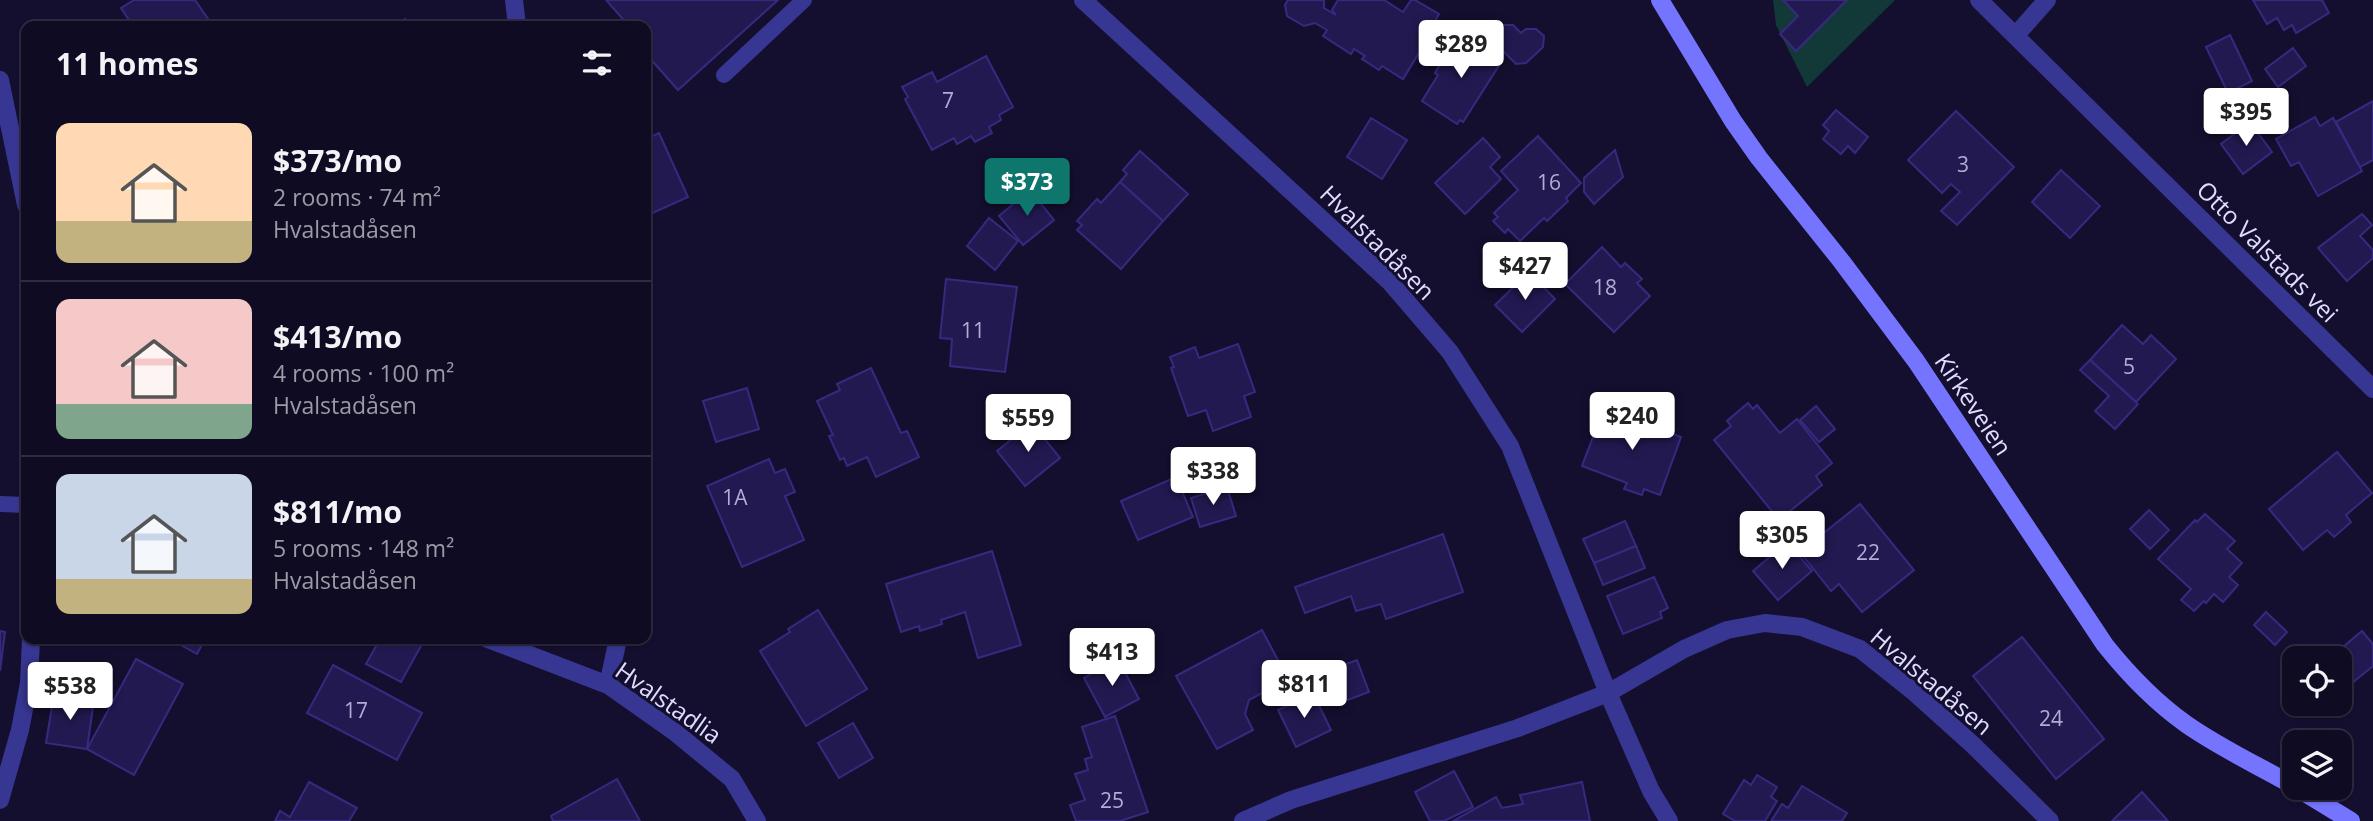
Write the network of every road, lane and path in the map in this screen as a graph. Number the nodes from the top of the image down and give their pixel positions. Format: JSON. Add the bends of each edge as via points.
{"nodes":[{"id":1,"x":514,"y":0,"type":"edge"},
{"id":2,"x":804,"y":0,"type":"edge"},
{"id":3,"x":1083,"y":0,"type":"edge"},
{"id":4,"x":1660,"y":0,"type":"edge"},
{"id":5,"x":1979,"y":0,"type":"edge"},
{"id":6,"x":2048,"y":0,"type":"edge"},
{"id":7,"x":516,"y":21,"type":"edge"},
{"id":8,"x":2016,"y":35,"type":"junction"},
{"id":9,"x":724,"y":75,"type":"dead end"},
{"id":10,"x":0,"y":80,"type":"edge"},
{"id":11,"x":21,"y":181,"type":"edge"},
{"id":12,"x":2373,"y":389,"type":"edge"},
{"id":13,"x":0,"y":503,"type":"edge"},
{"id":14,"x":21,"y":505,"type":"edge"},
{"id":15,"x":31,"y":644,"type":"edge"},
{"id":16,"x":501,"y":644,"type":"edge"},
{"id":17,"x":617,"y":644,"type":"edge"},
{"id":18,"x":608,"y":684,"type":"junction"},
{"id":19,"x":1608,"y":693,"type":"junction"},
{"id":20,"x":2282,"y":779,"type":"edge"},
{"id":21,"x":0,"y":800,"type":"edge"},
{"id":22,"x":2317,"y":800,"type":"edge"},
{"id":23,"x":757,"y":821,"type":"edge"},
{"id":24,"x":1243,"y":821,"type":"edge"},
{"id":25,"x":1670,"y":821,"type":"edge"},
{"id":26,"x":2050,"y":821,"type":"edge"},
{"id":27,"x":2351,"y":821,"type":"edge"}],
"edges":[{"from":1,"to":7,"type":"street"},
{"from":2,"to":9,"type":"lane"},
{"from":3,"to":19,"type":"street","name":"Hvalstadåsen","via":[[1389,281],[1450,352],[1510,446]]},
{"from":4,"to":20,"type":"main road","name":"Kirkeveien","via":[[1739,130],[1916,361],[2123,668],[2187,725]]},
{"from":5,"to":8,"type":"street","name":"Otto Valstads vei"},
{"from":6,"to":8,"type":"street"},
{"from":8,"to":12,"type":"street","name":"Otto Valstads vei"},
{"from":10,"to":11,"type":"street"},
{"from":13,"to":14,"type":"lane"},
{"from":15,"to":21,"type":"street","via":[[20,730]]},
{"from":16,"to":18,"type":"street","name":"Hvalstadlia"},
{"from":17,"to":18,"type":"street"},
{"from":18,"to":23,"type":"street","name":"Hvalstadlia","via":[[732,779]]},
{"from":19,"to":24,"type":"street","name":"Hvalstadåsen","via":[[1518,728],[1291,800]]},
{"from":19,"to":25,"type":"street","name":"Hvalstadåsen","via":[[1651,791]]},
{"from":19,"to":26,"type":"street","name":"Hvalstadåsen","via":[[1727,630],[1765,622],[1802,626],[1860,649],[1973,745]]},
{"from":22,"to":27,"type":"main road","name":"Kirkeveien"}]}
